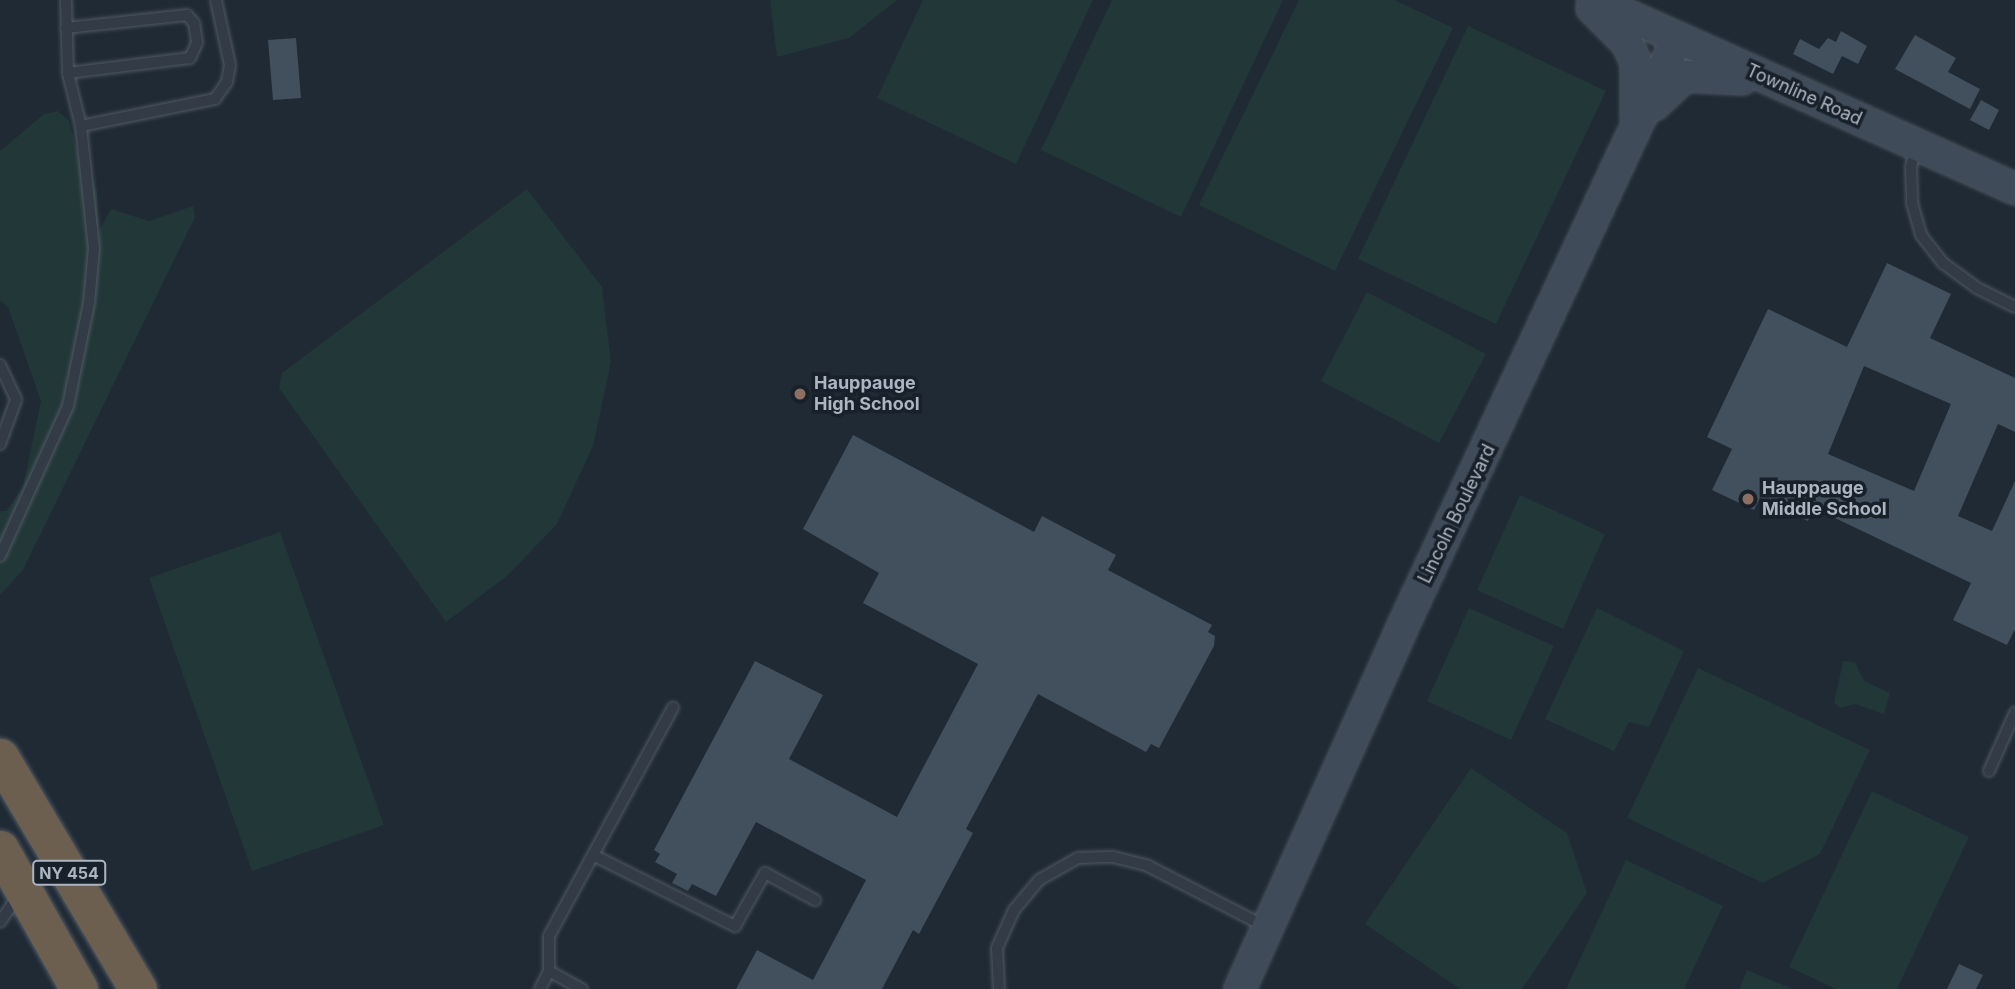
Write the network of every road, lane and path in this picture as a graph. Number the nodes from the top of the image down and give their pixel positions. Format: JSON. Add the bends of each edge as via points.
{"nodes":[{"id":1,"x":66,"y":0,"type":"edge"},
{"id":2,"x":216,"y":0,"type":"edge"},
{"id":3,"x":1583,"y":0,"type":"edge"},
{"id":4,"x":1593,"y":0,"type":"edge"},
{"id":5,"x":66,"y":28,"type":"junction"},
{"id":6,"x":1677,"y":39,"type":"junction"},
{"id":7,"x":68,"y":73,"type":"junction"},
{"id":8,"x":1779,"y":85,"type":"junction"},
{"id":9,"x":81,"y":126,"type":"junction"},
{"id":10,"x":1630,"y":140,"type":"junction"},
{"id":11,"x":1917,"y":146,"type":"junction"},
{"id":12,"x":2015,"y":189,"type":"edge"},
{"id":13,"x":2015,"y":307,"type":"edge"},
{"id":14,"x":0,"y":366,"type":"edge"},
{"id":15,"x":0,"y":444,"type":"edge"},
{"id":16,"x":0,"y":556,"type":"edge"},
{"id":17,"x":673,"y":708,"type":"dead end"},
{"id":18,"x":2015,"y":713,"type":"edge"},
{"id":19,"x":0,"y":757,"type":"edge"},
{"id":20,"x":1989,"y":771,"type":"dead end"},
{"id":21,"x":0,"y":849,"type":"edge"},
{"id":22,"x":593,"y":855,"type":"junction"},
{"id":23,"x":23,"y":890,"type":"junction"},
{"id":24,"x":815,"y":900,"type":"dead end"},
{"id":25,"x":0,"y":922,"type":"edge"},
{"id":26,"x":1266,"y":928,"type":"junction"},
{"id":27,"x":549,"y":971,"type":"junction"},
{"id":28,"x":79,"y":989,"type":"edge"},
{"id":29,"x":138,"y":989,"type":"edge"},
{"id":30,"x":540,"y":989,"type":"edge"},
{"id":31,"x":582,"y":989,"type":"edge"},
{"id":32,"x":999,"y":989,"type":"edge"},
{"id":33,"x":1240,"y":989,"type":"edge"}],
"edges":[{"from":1,"to":5,"type":"lane"},
{"from":2,"to":9,"type":"lane","via":[[230,65],[227,82],[215,99]]},
{"from":3,"to":10,"type":"street","via":[[1627,43],[1636,62],[1639,106]]},
{"from":4,"to":6,"type":"street","name":"Townline Road"},
{"from":5,"to":7,"type":"lane"},
{"from":5,"to":7,"type":"lane","via":[[187,15],[194,23],[197,43],[190,58]]},
{"from":6,"to":8,"type":"street","name":"Townline Road"},
{"from":6,"to":10,"type":"street","name":"Lincoln Boulevard"},
{"from":7,"to":9,"type":"lane"},
{"from":8,"to":10,"type":"street","via":[[1705,74],[1685,76],[1666,90]]},
{"from":8,"to":11,"type":"street","name":"Townline Road"},
{"from":9,"to":16,"type":"lane","via":[[94,247],[89,303],[68,406]]},
{"from":10,"to":26,"type":"street","name":"Lincoln Boulevard"},
{"from":11,"to":12,"type":"street","name":"Townline Road"},
{"from":11,"to":13,"type":"lane","via":[[1910,167],[1912,203],[1922,235],[1943,262],[1977,289]]},
{"from":14,"to":15,"type":"lane","via":[[16,400]]},
{"from":17,"to":22,"type":"lane"},
{"from":18,"to":20,"type":"lane"},
{"from":19,"to":29,"type":"highway","number":"NY 454"},
{"from":21,"to":23,"type":"highway","number":"NY 454"},
{"from":22,"to":24,"type":"lane","via":[[735,926],[765,873]]},
{"from":22,"to":27,"type":"lane","via":[[549,936]]},
{"from":23,"to":25,"type":"lane"},
{"from":23,"to":28,"type":"highway","number":"NY 454"},
{"from":26,"to":32,"type":"lane","via":[[1148,866],[1113,856],[1078,859],[1039,880],[1014,910],[997,948]]},
{"from":26,"to":33,"type":"street","name":"Lincoln Boulevard"},
{"from":27,"to":30,"type":"lane"},
{"from":27,"to":31,"type":"lane"}]}
